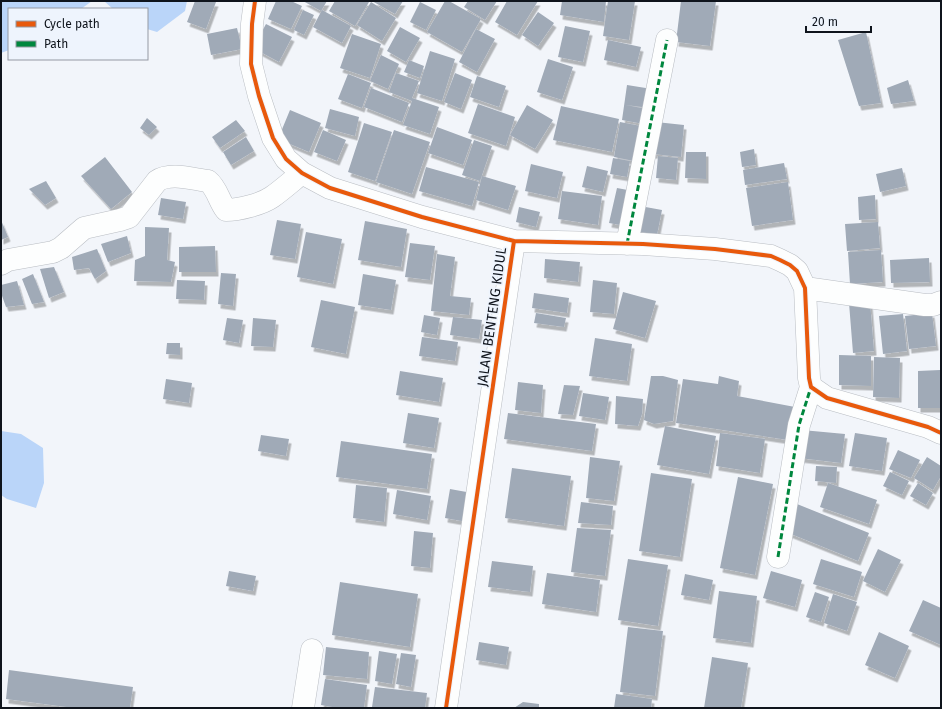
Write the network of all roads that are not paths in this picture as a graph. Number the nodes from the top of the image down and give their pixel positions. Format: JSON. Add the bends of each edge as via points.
{"nodes":[{"id":1,"x":255,"y":1,"type":"edge"},
{"id":2,"x":667,"y":40,"type":"dead end"},
{"id":3,"x":302,"y":173,"type":"junction"},
{"id":4,"x":514,"y":241,"type":"junction"},
{"id":5,"x":627,"y":244,"type":"junction"},
{"id":6,"x":1,"y":264,"type":"edge"},
{"id":7,"x":805,"y":288,"type":"junction"},
{"id":8,"x":941,"y":302,"type":"edge"},
{"id":9,"x":811,"y":387,"type":"junction"},
{"id":10,"x":941,"y":433,"type":"edge"},
{"id":11,"x":778,"y":557,"type":"dead end"},
{"id":12,"x":312,"y":650,"type":"dead end"},
{"id":13,"x":303,"y":708,"type":"edge"},
{"id":14,"x":446,"y":708,"type":"edge"}],
"edges":[{"from":1,"to":3,"type":"street","name":"JALAN BENTENG KIDUL","via":[[251,64],[259,96],[273,138],[286,159]]},
{"from":2,"to":5,"type":"street"},
{"from":3,"to":4,"type":"street","name":"JALAN BENTENG KIDUL","via":[[330,188],[422,217]]},
{"from":3,"to":6,"type":"street","via":[[271,198],[232,210],[226,210],[208,181],[169,176],[162,178],[129,217],[84,228],[62,248],[52,252],[8,260]]},
{"from":4,"to":5,"type":"street"},
{"from":4,"to":14,"type":"street","name":"JALAN BENTENG KIDUL"},
{"from":5,"to":7,"type":"street","via":[[715,249],[771,256],[797,271]]},
{"from":7,"to":8,"type":"street","via":[[925,305]]},
{"from":7,"to":9,"type":"street"},
{"from":9,"to":10,"type":"street","via":[[827,398]]},
{"from":9,"to":11,"type":"street","via":[[799,425]]},
{"from":12,"to":13,"type":"street"}]}
